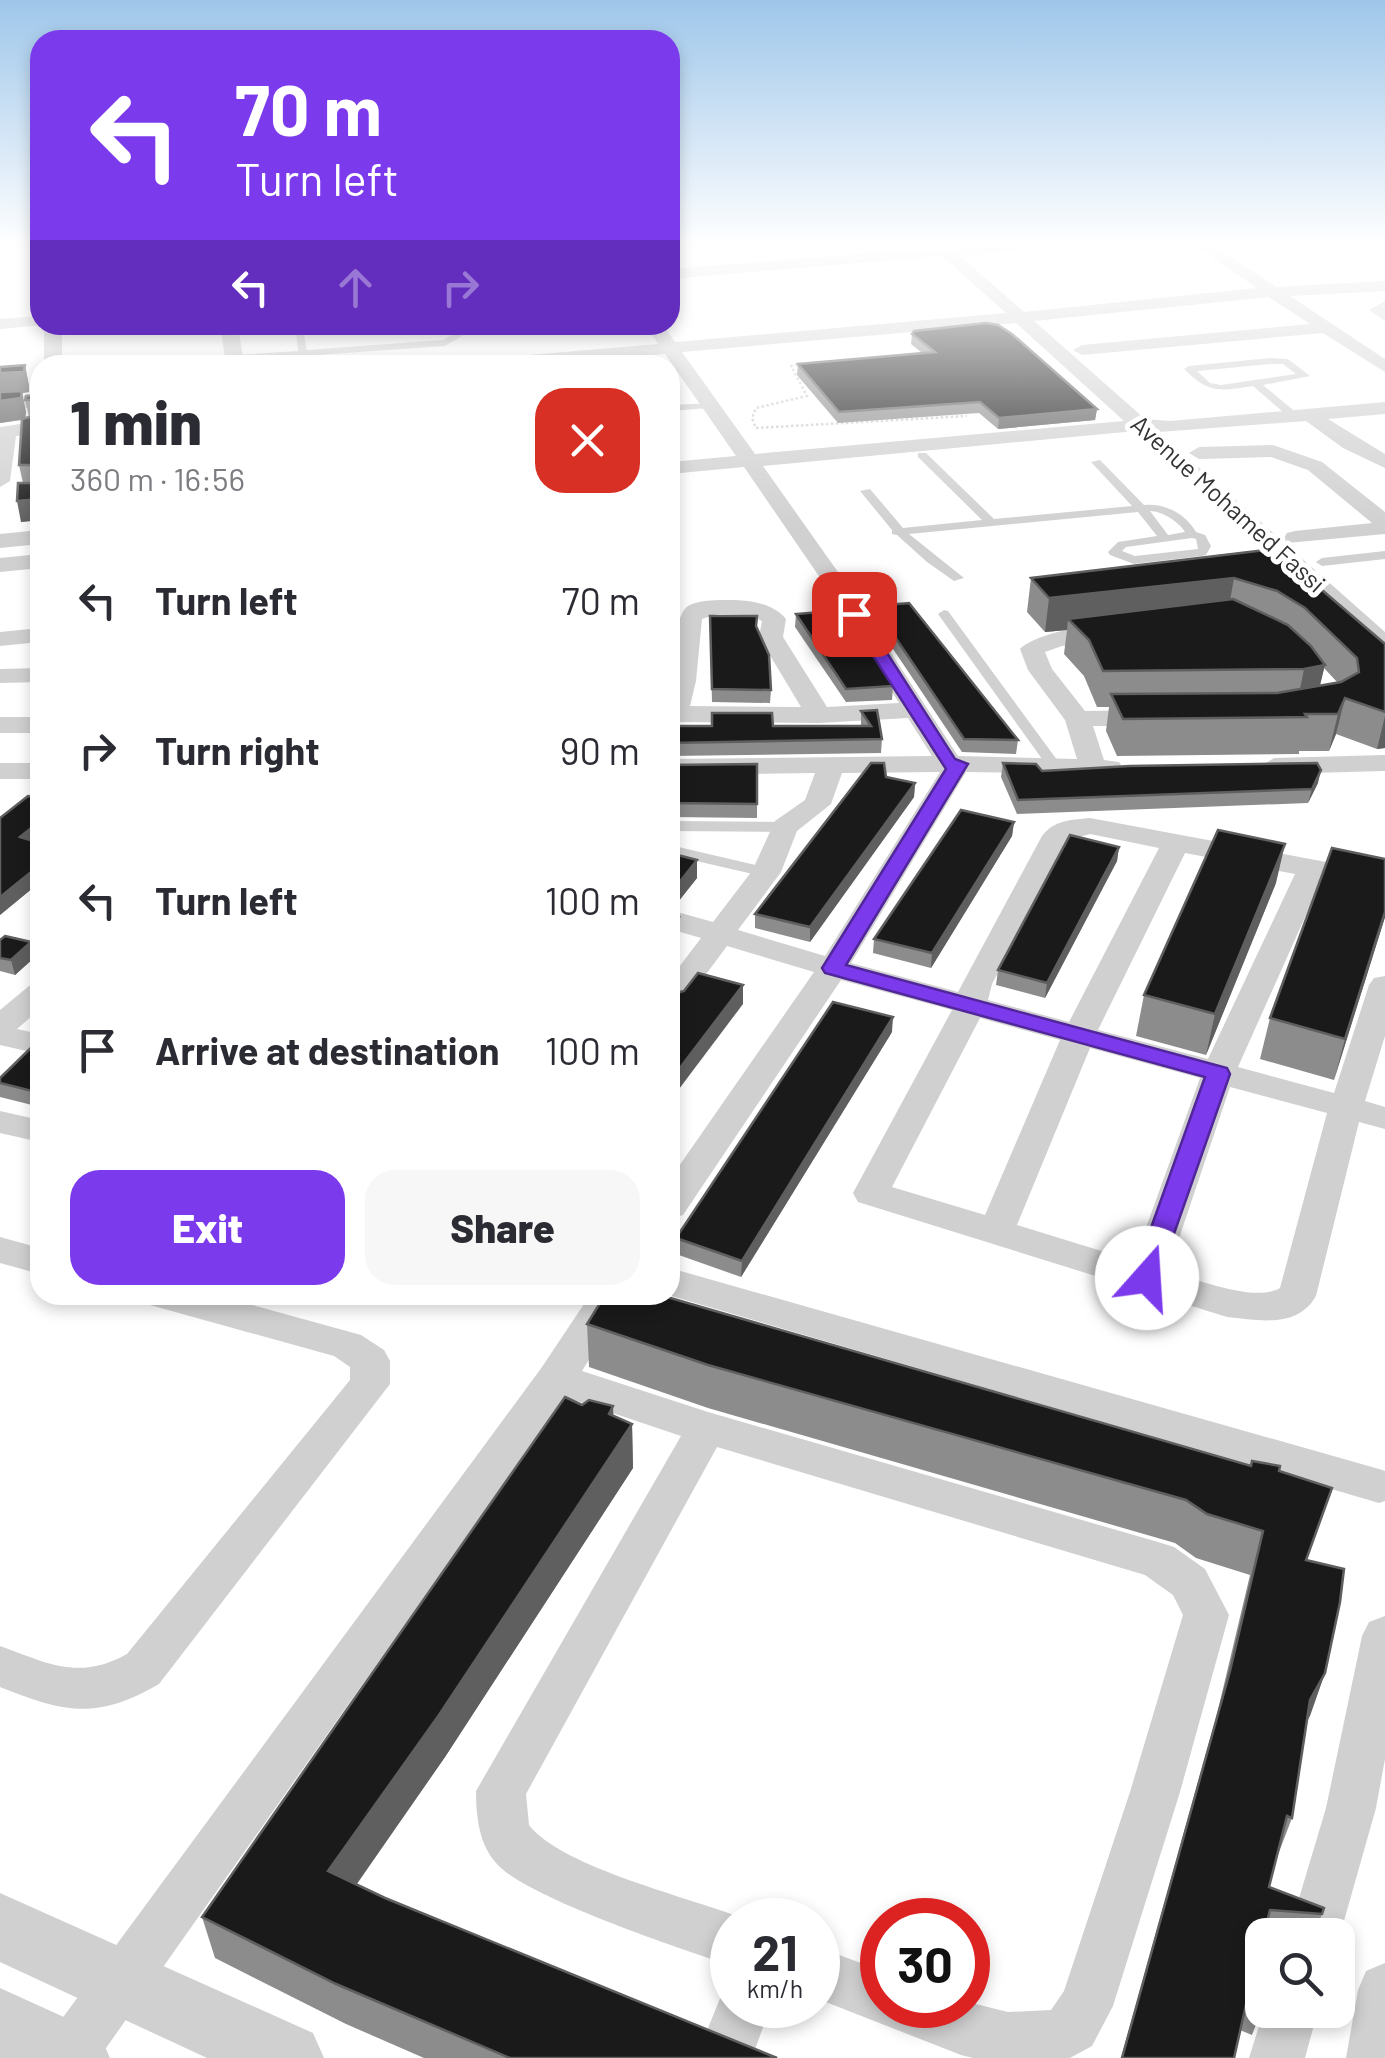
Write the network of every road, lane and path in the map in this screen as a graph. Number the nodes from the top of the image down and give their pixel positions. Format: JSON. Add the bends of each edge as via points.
{"nodes":[{"id":1,"x":300,"y":339,"type":"edge"},
{"id":2,"x":452,"y":339,"type":"edge"},
{"id":3,"x":664,"y":339,"type":"edge"},
{"id":4,"x":763,"y":339,"type":"edge"},
{"id":5,"x":1048,"y":339,"type":"edge"},
{"id":6,"x":1070,"y":339,"type":"edge"},
{"id":7,"x":1209,"y":339,"type":"edge"},
{"id":8,"x":1341,"y":339,"type":"edge"},
{"id":9,"x":1199,"y":340,"type":"junction"},
{"id":10,"x":670,"y":347,"type":"junction"},
{"id":11,"x":1082,"y":350,"type":"junction"},
{"id":12,"x":303,"y":353,"type":"junction"},
{"id":13,"x":288,"y":355,"type":"edge"},
{"id":14,"x":617,"y":355,"type":"edge"},
{"id":15,"x":675,"y":355,"type":"edge"},
{"id":16,"x":680,"y":362,"type":"edge"},
{"id":17,"x":1224,"y":364,"type":"junction"},
{"id":18,"x":1385,"y":367,"type":"edge"},
{"id":19,"x":854,"y":368,"type":"edge"},
{"id":20,"x":1257,"y":385,"type":"junction"},
{"id":21,"x":30,"y":402,"type":"edge"},
{"id":22,"x":954,"y":402,"type":"edge"},
{"id":23,"x":0,"y":404,"type":"edge"},
{"id":24,"x":709,"y":405,"type":"junction"},
{"id":25,"x":680,"y":407,"type":"edge"},
{"id":26,"x":883,"y":407,"type":"edge"},
{"id":27,"x":1385,"y":408,"type":"edge"},
{"id":28,"x":1302,"y":415,"type":"junction"},
{"id":29,"x":894,"y":422,"type":"junction"},
{"id":30,"x":30,"y":428,"type":"edge"},
{"id":31,"x":756,"y":428,"type":"junction"},
{"id":32,"x":1155,"y":429,"type":"junction"},
{"id":33,"x":726,"y":430,"type":"junction"},
{"id":34,"x":1350,"y":444,"type":"junction"},
{"id":35,"x":1273,"y":451,"type":"junction"},
{"id":36,"x":1199,"y":452,"type":"junction"},
{"id":37,"x":928,"y":454,"type":"junction"},
{"id":38,"x":1096,"y":462,"type":"dead end"},
{"id":39,"x":1385,"y":462,"type":"edge"},
{"id":40,"x":749,"y":466,"type":"junction"},
{"id":41,"x":680,"y":468,"type":"edge"},
{"id":42,"x":680,"y":476,"type":"edge"},
{"id":43,"x":3,"y":488,"type":"edge"},
{"id":44,"x":866,"y":492,"type":"dead end"},
{"id":45,"x":1142,"y":508,"type":"junction"},
{"id":46,"x":990,"y":522,"type":"junction"},
{"id":47,"x":30,"y":526,"type":"edge"},
{"id":48,"x":1385,"y":526,"type":"edge"},
{"id":49,"x":0,"y":529,"type":"edge"},
{"id":50,"x":896,"y":532,"type":"junction"},
{"id":51,"x":1192,"y":534,"type":"junction"},
{"id":52,"x":30,"y":538,"type":"edge"},
{"id":53,"x":1295,"y":538,"type":"junction"},
{"id":54,"x":1165,"y":539,"type":"junction"},
{"id":55,"x":0,"y":541,"type":"edge"},
{"id":56,"x":1385,"y":555,"type":"edge"},
{"id":57,"x":30,"y":562,"type":"edge"},
{"id":58,"x":1322,"y":562,"type":"junction"},
{"id":59,"x":0,"y":565,"type":"edge"},
{"id":60,"x":958,"y":578,"type":"dead end"},
{"id":61,"x":944,"y":614,"type":"dead end"},
{"id":62,"x":1385,"y":617,"type":"edge"},
{"id":63,"x":1136,"y":630,"type":"edge"},
{"id":64,"x":30,"y":637,"type":"edge"},
{"id":65,"x":0,"y":639,"type":"edge"},
{"id":66,"x":1385,"y":645,"type":"edge"},
{"id":67,"x":30,"y":675,"type":"edge"},
{"id":68,"x":0,"y":676,"type":"edge"},
{"id":69,"x":680,"y":692,"type":"edge"},
{"id":70,"x":918,"y":710,"type":"junction"},
{"id":71,"x":680,"y":714,"type":"edge"},
{"id":72,"x":819,"y":715,"type":"junction"},
{"id":73,"x":1171,"y":718,"type":"edge"},
{"id":74,"x":1078,"y":720,"type":"junction"},
{"id":75,"x":0,"y":724,"type":"edge"},
{"id":76,"x":30,"y":725,"type":"edge"},
{"id":77,"x":1385,"y":763,"type":"edge"},
{"id":78,"x":954,"y":764,"type":"junction"},
{"id":79,"x":680,"y":767,"type":"edge"},
{"id":80,"x":831,"y":767,"type":"junction"},
{"id":81,"x":1055,"y":767,"type":"junction"},
{"id":82,"x":1250,"y":767,"type":"edge"},
{"id":83,"x":1093,"y":768,"type":"junction"},
{"id":84,"x":1132,"y":768,"type":"edge"},
{"id":85,"x":0,"y":770,"type":"edge"},
{"id":86,"x":30,"y":771,"type":"edge"},
{"id":87,"x":680,"y":826,"type":"edge"},
{"id":88,"x":785,"y":827,"type":"junction"},
{"id":89,"x":1176,"y":842,"type":"junction"},
{"id":90,"x":680,"y":852,"type":"edge"},
{"id":91,"x":1312,"y":868,"type":"junction"},
{"id":92,"x":766,"y":872,"type":"junction"},
{"id":93,"x":1385,"y":882,"type":"edge"},
{"id":94,"x":680,"y":922,"type":"edge"},
{"id":95,"x":723,"y":933,"type":"junction"},
{"id":96,"x":833,"y":968,"type":"junction"},
{"id":97,"x":1385,"y":984,"type":"edge"},
{"id":98,"x":680,"y":986,"type":"edge"},
{"id":99,"x":30,"y":1000,"type":"edge"},
{"id":100,"x":970,"y":1006,"type":"junction"},
{"id":101,"x":0,"y":1026,"type":"edge"},
{"id":102,"x":0,"y":1034,"type":"edge"},
{"id":103,"x":1080,"y":1034,"type":"junction"},
{"id":104,"x":30,"y":1042,"type":"edge"},
{"id":105,"x":1218,"y":1074,"type":"junction"},
{"id":106,"x":1346,"y":1107,"type":"junction"},
{"id":107,"x":1385,"y":1118,"type":"edge"},
{"id":108,"x":0,"y":1122,"type":"edge"},
{"id":109,"x":30,"y":1129,"type":"edge"},
{"id":110,"x":680,"y":1191,"type":"edge"},
{"id":111,"x":996,"y":1234,"type":"junction"},
{"id":112,"x":0,"y":1250,"type":"edge"},
{"id":113,"x":30,"y":1258,"type":"edge"},
{"id":114,"x":1147,"y":1278,"type":"junction"},
{"id":115,"x":680,"y":1285,"type":"edge"},
{"id":116,"x":201,"y":1305,"type":"edge"},
{"id":117,"x":603,"y":1305,"type":"edge"},
{"id":118,"x":556,"y":1378,"type":"junction"},
{"id":119,"x":706,"y":1428,"type":"junction"},
{"id":120,"x":1383,"y":1486,"type":"edge"},
{"id":121,"x":1385,"y":1636,"type":"edge"},
{"id":122,"x":0,"y":1666,"type":"edge"},
{"id":123,"x":1319,"y":1918,"type":"edge"},
{"id":124,"x":0,"y":1927,"type":"edge"},
{"id":125,"x":710,"y":1931,"type":"edge"},
{"id":126,"x":118,"y":1980,"type":"junction"},
{"id":127,"x":1385,"y":1990,"type":"edge"},
{"id":128,"x":0,"y":2024,"type":"edge"},
{"id":129,"x":735,"y":2028,"type":"edge"},
{"id":130,"x":960,"y":2028,"type":"edge"},
{"id":131,"x":1286,"y":2028,"type":"edge"},
{"id":132,"x":69,"y":2057,"type":"edge"},
{"id":133,"x":288,"y":2058,"type":"edge"},
{"id":134,"x":724,"y":2058,"type":"edge"},
{"id":135,"x":1277,"y":2058,"type":"edge"},
{"id":136,"x":1374,"y":2058,"type":"edge"}],
"edges":[{"from":1,"to":12,"type":"lane"},
{"from":2,"to":12,"type":"lane"},
{"from":3,"to":10,"type":"street"},
{"from":4,"to":10,"type":"street"},
{"from":5,"to":32,"type":"street","name":"Avenue Mohamed Fassi"},
{"from":6,"to":11,"type":"street","name":"Avenue Mohamed Fassi"},
{"from":7,"to":9,"type":"street"},
{"from":8,"to":18,"type":"street"},
{"from":9,"to":11,"type":"street"},
{"from":9,"to":17,"type":"lane"},
{"from":10,"to":14,"type":"street"},
{"from":10,"to":15,"type":"street"},
{"from":11,"to":32,"type":"street","name":"Avenue Mohamed Fassi"},
{"from":12,"to":13,"type":"lane"},
{"from":16,"to":24,"type":"street"},
{"from":17,"to":20,"type":"lane","via":[[1189,369],[1210,386]]},
{"from":17,"to":20,"type":"lane","via":[[1282,360],[1305,376]]},
{"from":19,"to":31,"type":"path","via":[[861,360],[791,366],[807,396],[756,408]]},
{"from":20,"to":28,"type":"lane"},
{"from":21,"to":23,"type":"street"},
{"from":22,"to":29,"type":"path","via":[[967,416]]},
{"from":24,"to":25,"type":"lane"},
{"from":24,"to":33,"type":"street"},
{"from":26,"to":29,"type":"path"},
{"from":27,"to":28,"type":"street"},
{"from":28,"to":32,"type":"street"},
{"from":28,"to":34,"type":"street"},
{"from":29,"to":31,"type":"path"},
{"from":30,"to":43,"type":"street","via":[[8,431]]},
{"from":31,"to":33,"type":"path"},
{"from":32,"to":36,"type":"street","name":"Avenue Mohamed Fassi"},
{"from":32,"to":37,"type":"street"},
{"from":32,"to":40,"type":"street"},
{"from":32,"to":66,"type":"street","name":"Avenue Mohamed Fassi"},
{"from":33,"to":40,"type":"street"},
{"from":34,"to":35,"type":"street"},
{"from":34,"to":39,"type":"street"},
{"from":35,"to":36,"type":"street"},
{"from":35,"to":48,"type":"street","via":[[1315,466]]},
{"from":36,"to":53,"type":"street","name":"Avenue Mohamed Fassi"},
{"from":37,"to":40,"type":"street"},
{"from":37,"to":46,"type":"lane"},
{"from":38,"to":45,"type":"lane"},
{"from":40,"to":41,"type":"street"},
{"from":40,"to":42,"type":"street"},
{"from":40,"to":70,"type":"street"},
{"from":44,"to":50,"type":"lane"},
{"from":45,"to":46,"type":"lane"},
{"from":45,"to":51,"type":"lane","via":[[1171,513]]},
{"from":45,"to":54,"type":"lane"},
{"from":46,"to":50,"type":"lane"},
{"from":47,"to":49,"type":"street"},
{"from":48,"to":53,"type":"street"},
{"from":50,"to":60,"type":"lane"},
{"from":51,"to":54,"type":"lane"},
{"from":51,"to":54,"type":"lane","via":[[1201,537],[1202,552],[1134,560],[1114,552],[1122,544]]},
{"from":52,"to":55,"type":"street"},
{"from":53,"to":58,"type":"street","name":"Avenue Mohamed Fassi"},
{"from":56,"to":58,"type":"lane"},
{"from":57,"to":59,"type":"street"},
{"from":58,"to":62,"type":"street","name":"Avenue Mohamed Fassi"},
{"from":61,"to":81,"type":"lane"},
{"from":63,"to":74,"type":"street","via":[[1056,639],[1032,649]]},
{"from":64,"to":65,"type":"street"},
{"from":67,"to":68,"type":"street"},
{"from":69,"to":72,"type":"street","via":[[690,618],[700,609],[763,611],[774,619],[771,637]]},
{"from":70,"to":72,"type":"street"},
{"from":70,"to":78,"type":"street"},
{"from":71,"to":72,"type":"street"},
{"from":73,"to":74,"type":"street"},
{"from":74,"to":83,"type":"street"},
{"from":75,"to":76,"type":"street"},
{"from":77,"to":82,"type":"street"},
{"from":78,"to":80,"type":"street"},
{"from":78,"to":81,"type":"street"},
{"from":78,"to":96,"type":"street"},
{"from":79,"to":80,"type":"street"},
{"from":80,"to":88,"type":"street","via":[[817,804]]},
{"from":81,"to":83,"type":"street"},
{"from":83,"to":84,"type":"street"},
{"from":85,"to":86,"type":"street"},
{"from":87,"to":88,"type":"lane"},
{"from":88,"to":92,"type":"street"},
{"from":89,"to":91,"type":"street"},
{"from":89,"to":100,"type":"street","via":[[1090,826],[1056,836]]},
{"from":89,"to":103,"type":"street"},
{"from":90,"to":92,"type":"lane"},
{"from":91,"to":93,"type":"street"},
{"from":91,"to":105,"type":"street"},
{"from":92,"to":95,"type":"street"},
{"from":94,"to":95,"type":"street"},
{"from":95,"to":96,"type":"street"},
{"from":95,"to":98,"type":"street"},
{"from":96,"to":100,"type":"street"},
{"from":96,"to":110,"type":"street"},
{"from":97,"to":106,"type":"street"},
{"from":99,"to":101,"type":"street"},
{"from":100,"to":103,"type":"street"},
{"from":100,"to":111,"type":"street","via":[[872,1193]]},
{"from":102,"to":104,"type":"street"},
{"from":103,"to":105,"type":"street"},
{"from":103,"to":111,"type":"street"},
{"from":105,"to":106,"type":"street"},
{"from":105,"to":114,"type":"street"},
{"from":106,"to":107,"type":"street"},
{"from":106,"to":114,"type":"street","via":[[1298,1296],[1277,1308],[1227,1304]]},
{"from":108,"to":109,"type":"street"},
{"from":111,"to":114,"type":"street"},
{"from":112,"to":113,"type":"street"},
{"from":115,"to":120,"type":"street"},
{"from":116,"to":122,"type":"street","via":[[348,1345],[370,1361],[370,1384],[143,1669],[117,1686],[81,1692]]},
{"from":117,"to":118,"type":"street"},
{"from":118,"to":119,"type":"street"},
{"from":118,"to":126,"type":"street"},
{"from":119,"to":125,"type":"street","via":[[500,1791],[500,1825],[517,1851],[551,1870]]},
{"from":119,"to":130,"type":"street","via":[[1158,1560],[1186,1576],[1200,1594],[1206,1615],[1086,2006],[1066,2034],[1041,2044],[1009,2047]]},
{"from":121,"to":123,"type":"street","via":[[1351,1808]]},
{"from":124,"to":126,"type":"street"},
{"from":126,"to":132,"type":"street"},
{"from":126,"to":133,"type":"street"},
{"from":127,"to":136,"type":"street"},
{"from":128,"to":132,"type":"street"},
{"from":129,"to":134,"type":"street"},
{"from":131,"to":135,"type":"street"}]}
